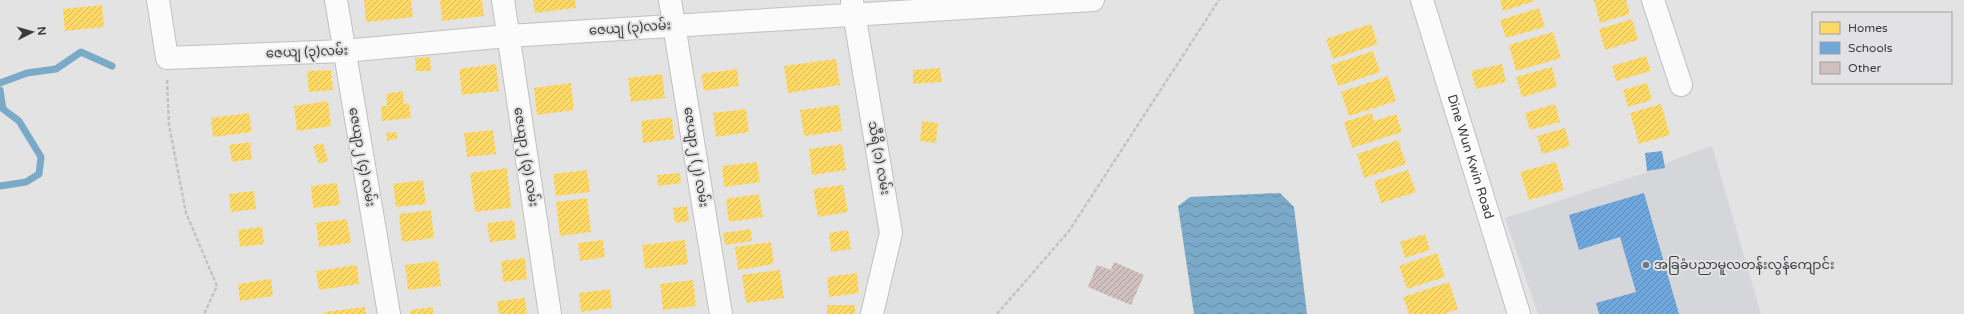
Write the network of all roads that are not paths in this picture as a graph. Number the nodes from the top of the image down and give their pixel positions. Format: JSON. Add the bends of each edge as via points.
{"nodes":[{"id":1,"x":158,"y":0,"type":"edge"},
{"id":2,"x":336,"y":0,"type":"edge"},
{"id":3,"x":502,"y":0,"type":"edge"},
{"id":4,"x":670,"y":0,"type":"edge"},
{"id":5,"x":1093,"y":0,"type":"edge"},
{"id":6,"x":1422,"y":0,"type":"edge"},
{"id":7,"x":1653,"y":0,"type":"edge"},
{"id":8,"x":984,"y":3,"type":"edge"},
{"id":9,"x":854,"y":7,"type":"edge"},
{"id":10,"x":675,"y":25,"type":"junction"},
{"id":11,"x":508,"y":36,"type":"junction"},
{"id":12,"x":344,"y":51,"type":"junction"},
{"id":13,"x":1681,"y":85,"type":"dead end"},
{"id":14,"x":389,"y":314,"type":"edge"},
{"id":15,"x":550,"y":314,"type":"edge"},
{"id":16,"x":721,"y":314,"type":"edge"},
{"id":17,"x":872,"y":314,"type":"edge"},
{"id":18,"x":1519,"y":314,"type":"edge"}],
"edges":[{"from":1,"to":12,"type":"street","name":"ဇေယျ (၃)လမ်း","via":[[167,58]]},
{"from":2,"to":12,"type":"street","name":"ဇေယျာ၂ (၄) လမ်း"},
{"from":3,"to":11,"type":"street","name":"ဇေယျာ၂ (၃) လမ်း"},
{"from":4,"to":10,"type":"street","name":"ဇေယျာ၂ (၂) လမ်း"},
{"from":5,"to":8,"type":"street","name":"ဇေယျ (၃)လမ်း"},
{"from":6,"to":18,"type":"street","name":"Dine Wun Kwin Road"},
{"from":7,"to":13,"type":"street"},
{"from":8,"to":9,"type":"street","name":"ဇေယျ (၃)လမ်း"},
{"from":9,"to":10,"type":"street","name":"ဇေယျ (၃)လမ်း"},
{"from":9,"to":17,"type":"street","name":"သီရိ (၁) လမ်း","via":[[891,232]]},
{"from":10,"to":11,"type":"street","name":"ဇေယျ (၃)လမ်း"},
{"from":10,"to":16,"type":"street","name":"ဇေယျာ၂ (၂) လမ်း"},
{"from":11,"to":12,"type":"street","name":"ဇေယျ (၃)လမ်း"},
{"from":11,"to":15,"type":"street","name":"ဇေယျာ၂ (၃) လမ်း"},
{"from":12,"to":14,"type":"street","name":"ဇေယျာ၂ (၄) လမ်း"}]}
